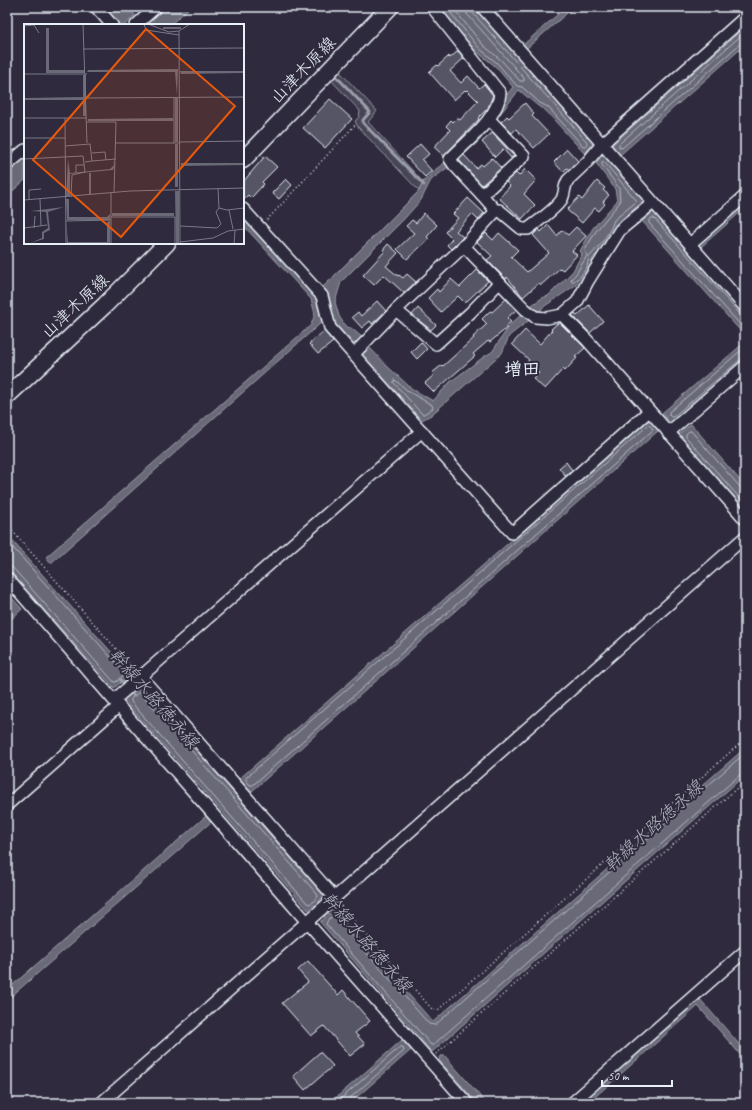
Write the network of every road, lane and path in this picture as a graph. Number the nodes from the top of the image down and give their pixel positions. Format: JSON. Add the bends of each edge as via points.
{"nodes":[{"id":1,"x":96,"y":7,"type":"edge"},
{"id":2,"x":156,"y":7,"type":"edge"},
{"id":3,"x":390,"y":7,"type":"edge"},
{"id":4,"x":432,"y":7,"type":"edge"},
{"id":5,"x":482,"y":7,"type":"edge"},
{"id":6,"x":745,"y":17,"type":"edge"},
{"id":7,"x":111,"y":24,"type":"edge"},
{"id":8,"x":137,"y":24,"type":"edge"},
{"id":9,"x":492,"y":122,"type":"junction"},
{"id":10,"x":356,"y":124,"type":"dead end"},
{"id":11,"x":602,"y":144,"type":"junction"},
{"id":12,"x":24,"y":151,"type":"edge"},
{"id":13,"x":244,"y":159,"type":"edge"},
{"id":14,"x":7,"y":165,"type":"edge"},
{"id":15,"x":482,"y":195,"type":"junction"},
{"id":16,"x":745,"y":196,"type":"edge"},
{"id":17,"x":646,"y":209,"type":"junction"},
{"id":18,"x":244,"y":210,"type":"edge"},
{"id":19,"x":496,"y":211,"type":"junction"},
{"id":20,"x":260,"y":228,"type":"junction"},
{"id":21,"x":166,"y":244,"type":"edge"},
{"id":22,"x":690,"y":244,"type":"junction"},
{"id":23,"x":464,"y":246,"type":"junction"},
{"id":24,"x":499,"y":283,"type":"junction"},
{"id":25,"x":745,"y":307,"type":"edge"},
{"id":26,"x":396,"y":310,"type":"junction"},
{"id":27,"x":562,"y":315,"type":"junction"},
{"id":28,"x":354,"y":354,"type":"junction"},
{"id":29,"x":745,"y":366,"type":"edge"},
{"id":30,"x":7,"y":396,"type":"edge"},
{"id":31,"x":649,"y":411,"type":"junction"},
{"id":32,"x":422,"y":430,"type":"junction"},
{"id":33,"x":668,"y":433,"type":"junction"},
{"id":34,"x":745,"y":519,"type":"edge"},
{"id":35,"x":7,"y":525,"type":"edge"},
{"id":36,"x":745,"y":537,"type":"edge"},
{"id":37,"x":7,"y":578,"type":"edge"},
{"id":38,"x":141,"y":677,"type":"junction"},
{"id":39,"x":117,"y":703,"type":"junction"},
{"id":40,"x":745,"y":739,"type":"edge"},
{"id":41,"x":745,"y":781,"type":"edge"},
{"id":42,"x":7,"y":805,"type":"edge"},
{"id":43,"x":334,"y":898,"type":"junction"},
{"id":44,"x":307,"y":922,"type":"junction"},
{"id":45,"x":745,"y":951,"type":"edge"},
{"id":46,"x":430,"y":1060,"type":"junction"},
{"id":47,"x":101,"y":1103,"type":"edge"},
{"id":48,"x":468,"y":1103,"type":"edge"},
{"id":49,"x":572,"y":1103,"type":"edge"}],
"edges":[{"from":1,"to":7,"type":"street"},
{"from":2,"to":8,"type":"street"},
{"from":3,"to":13,"type":"street","name":"山津木原線"},
{"from":4,"to":9,"type":"street","via":[[500,93]]},
{"from":5,"to":11,"type":"street"},
{"from":6,"to":11,"type":"street"},
{"from":9,"to":15,"type":"street","via":[[452,162]]},
{"from":9,"to":15,"type":"street","via":[[524,156]]},
{"from":10,"to":20,"type":"path"},
{"from":11,"to":17,"type":"street"},
{"from":11,"to":19,"type":"street","via":[[565,184],[559,202],[528,229],[522,228],[499,210]]},
{"from":12,"to":14,"type":"street"},
{"from":15,"to":19,"type":"street"},
{"from":16,"to":22,"type":"street"},
{"from":17,"to":22,"type":"street"},
{"from":17,"to":27,"type":"street","via":[[620,230],[577,302]]},
{"from":18,"to":20,"type":"street"},
{"from":19,"to":23,"type":"street"},
{"from":20,"to":28,"type":"street","via":[[322,296],[330,328]]},
{"from":21,"to":30,"type":"street","name":"山津木原線"},
{"from":22,"to":25,"type":"street"},
{"from":23,"to":24,"type":"street"},
{"from":23,"to":26,"type":"street"},
{"from":24,"to":26,"type":"street","via":[[436,344]]},
{"from":24,"to":27,"type":"street","via":[[535,317]]},
{"from":26,"to":28,"type":"street"},
{"from":27,"to":31,"type":"street"},
{"from":28,"to":32,"type":"street"},
{"from":29,"to":33,"type":"street"},
{"from":31,"to":32,"type":"street","via":[[512,533]]},
{"from":31,"to":33,"type":"street"},
{"from":32,"to":38,"type":"street"},
{"from":33,"to":34,"type":"street"},
{"from":35,"to":38,"type":"path"},
{"from":36,"to":43,"type":"street"},
{"from":37,"to":39,"type":"street"},
{"from":38,"to":39,"type":"street","via":[[123,693]]},
{"from":38,"to":43,"type":"street"},
{"from":39,"to":42,"type":"street"},
{"from":39,"to":44,"type":"street"},
{"from":40,"to":43,"type":"path","via":[[438,1010],[432,1009]]},
{"from":41,"to":46,"type":"path"},
{"from":43,"to":44,"type":"street"},
{"from":44,"to":46,"type":"street"},
{"from":44,"to":47,"type":"street"},
{"from":45,"to":49,"type":"street"},
{"from":46,"to":48,"type":"street"}]}
